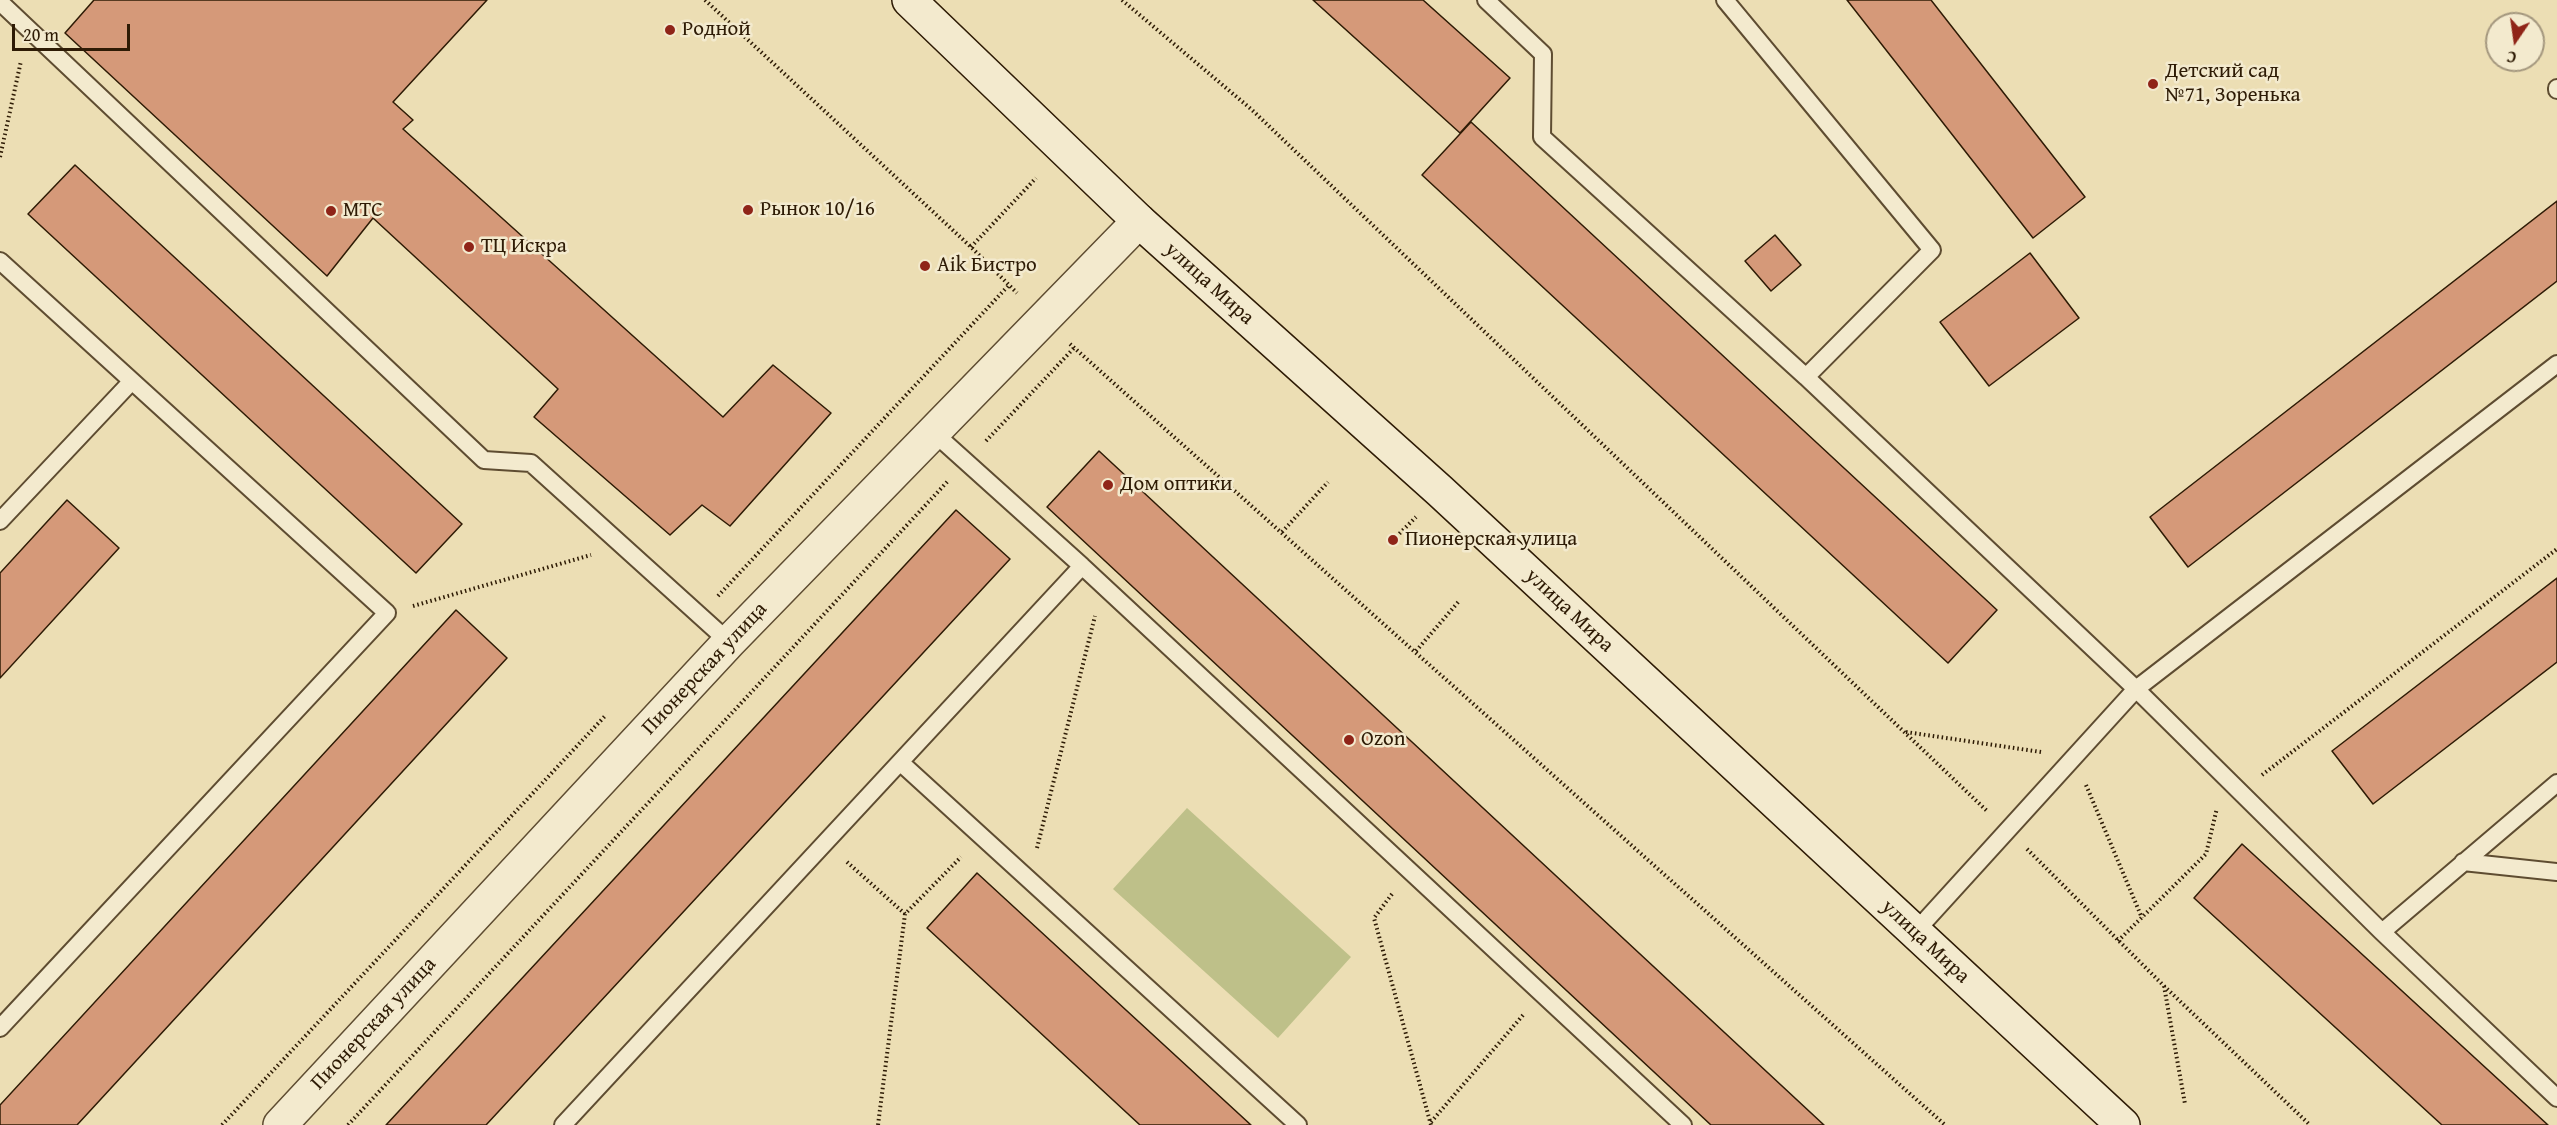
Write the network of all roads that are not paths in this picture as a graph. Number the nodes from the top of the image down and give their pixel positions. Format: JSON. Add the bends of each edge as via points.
{"nodes":[{"id":1,"x":909,"y":0,"type":"edge"},
{"id":2,"x":1486,"y":0,"type":"edge"},
{"id":3,"x":1725,"y":0,"type":"edge"},
{"id":4,"x":0,"y":2,"type":"edge"},
{"id":5,"x":1139,"y":221,"type":"junction"},
{"id":6,"x":0,"y":261,"type":"edge"},
{"id":7,"x":2557,"y":364,"type":"edge"},
{"id":8,"x":1806,"y":377,"type":"junction"},
{"id":9,"x":131,"y":382,"type":"junction"},
{"id":10,"x":933,"y":432,"type":"junction"},
{"id":11,"x":0,"y":521,"type":"edge"},
{"id":12,"x":1082,"y":566,"type":"junction"},
{"id":13,"x":729,"y":642,"type":"junction"},
{"id":14,"x":2136,"y":689,"type":"junction"},
{"id":15,"x":900,"y":762,"type":"junction"},
{"id":16,"x":2557,"y":783,"type":"edge"},
{"id":17,"x":2463,"y":862,"type":"junction"},
{"id":18,"x":2557,"y":872,"type":"edge"},
{"id":19,"x":1916,"y":932,"type":"junction"},
{"id":20,"x":2382,"y":932,"type":"junction"},
{"id":21,"x":0,"y":1028,"type":"edge"},
{"id":22,"x":2557,"y":1098,"type":"edge"},
{"id":23,"x":280,"y":1125,"type":"edge"},
{"id":24,"x":564,"y":1125,"type":"edge"},
{"id":25,"x":1298,"y":1125,"type":"edge"},
{"id":26,"x":1683,"y":1125,"type":"edge"},
{"id":27,"x":2123,"y":1125,"type":"edge"}],
"edges":[{"from":1,"to":5,"type":"street","name":"улица Мира"},
{"from":2,"to":8,"type":"lane","via":[[1543,54],[1542,137]]},
{"from":3,"to":8,"type":"lane","via":[[1932,250]]},
{"from":4,"to":13,"type":"lane","via":[[484,460],[531,463]]},
{"from":5,"to":10,"type":"street","name":"Пионерская улица"},
{"from":5,"to":19,"type":"street","name":"улица Мира","via":[[1440,491]]},
{"from":6,"to":9,"type":"lane"},
{"from":7,"to":14,"type":"lane"},
{"from":8,"to":14,"type":"lane"},
{"from":9,"to":11,"type":"lane"},
{"from":9,"to":21,"type":"lane","via":[[387,613]]},
{"from":10,"to":12,"type":"lane"},
{"from":10,"to":13,"type":"street","name":"Пионерская улица"},
{"from":12,"to":15,"type":"lane"},
{"from":12,"to":26,"type":"lane"},
{"from":13,"to":23,"type":"street","name":"Пионерская улица"},
{"from":14,"to":19,"type":"lane"},
{"from":14,"to":20,"type":"lane"},
{"from":15,"to":24,"type":"lane"},
{"from":15,"to":25,"type":"lane"},
{"from":16,"to":17,"type":"lane"},
{"from":17,"to":18,"type":"lane"},
{"from":17,"to":20,"type":"lane"},
{"from":19,"to":27,"type":"street","name":"улица Мира"},
{"from":20,"to":22,"type":"lane"}]}
